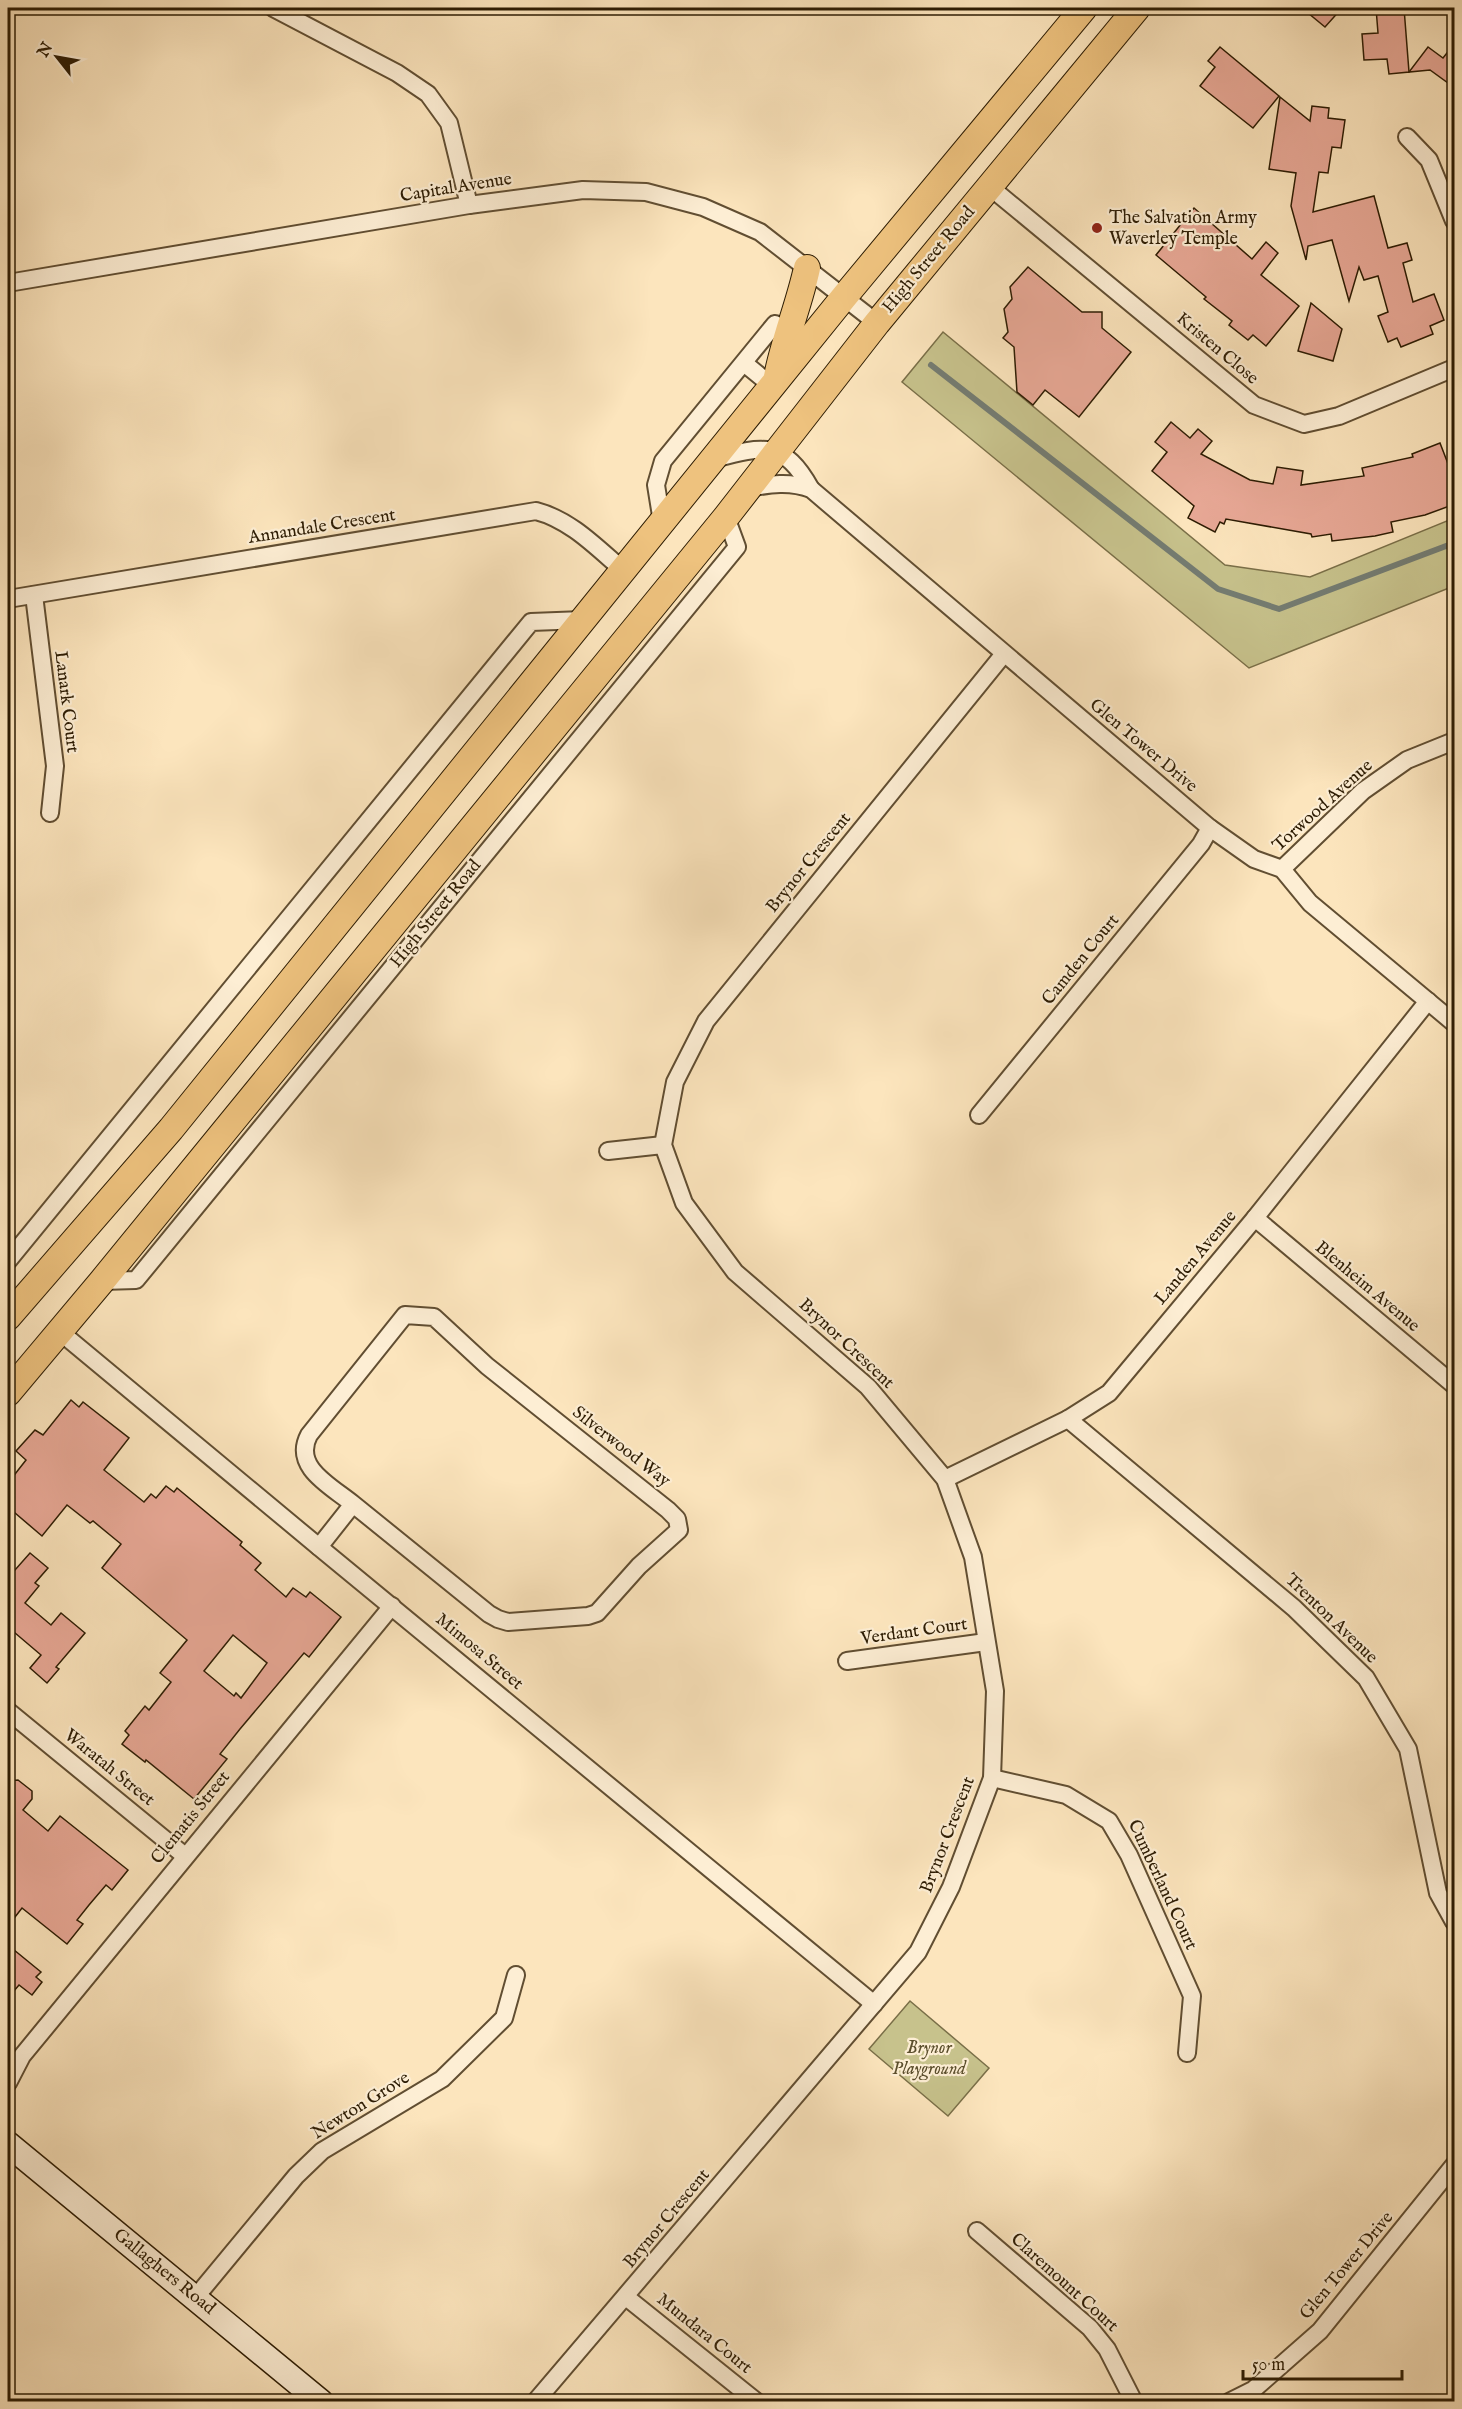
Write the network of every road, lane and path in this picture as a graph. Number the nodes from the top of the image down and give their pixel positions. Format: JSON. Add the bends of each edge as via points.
{"nodes":[{"id":1,"x":273,"y":8,"type":"edge"},
{"id":2,"x":1084,"y":8,"type":"edge"},
{"id":3,"x":1137,"y":8,"type":"edge"},
{"id":4,"x":1407,"y":138,"type":"dead end"},
{"id":5,"x":990,"y":187,"type":"junction"},
{"id":6,"x":469,"y":205,"type":"junction"},
{"id":7,"x":1455,"y":221,"type":"edge"},
{"id":8,"x":807,"y":268,"type":"junction"},
{"id":9,"x":8,"y":283,"type":"edge"},
{"id":10,"x":844,"y":297,"type":"junction"},
{"id":11,"x":877,"y":323,"type":"junction"},
{"id":12,"x":775,"y":324,"type":"dead end"},
{"id":13,"x":744,"y":363,"type":"junction"},
{"id":14,"x":1455,"y":368,"type":"edge"},
{"id":15,"x":774,"y":384,"type":"junction"},
{"id":16,"x":777,"y":453,"type":"junction"},
{"id":17,"x":714,"y":459,"type":"junction"},
{"id":18,"x":748,"y":488,"type":"junction"},
{"id":19,"x":811,"y":489,"type":"junction"},
{"id":20,"x":662,"y":522,"type":"junction"},
{"id":21,"x":624,"y":571,"type":"junction"},
{"id":22,"x":34,"y":595,"type":"junction"},
{"id":23,"x":8,"y":598,"type":"edge"},
{"id":24,"x":583,"y":620,"type":"junction"},
{"id":25,"x":1003,"y":655,"type":"junction"},
{"id":26,"x":1455,"y":741,"type":"edge"},
{"id":27,"x":50,"y":813,"type":"dead end"},
{"id":28,"x":1210,"y":828,"type":"junction"},
{"id":29,"x":1282,"y":869,"type":"junction"},
{"id":30,"x":1428,"y":1001,"type":"junction"},
{"id":31,"x":1455,"y":1023,"type":"edge"},
{"id":32,"x":979,"y":1115,"type":"dead end"},
{"id":33,"x":663,"y":1145,"type":"junction"},
{"id":34,"x":608,"y":1151,"type":"dead end"},
{"id":35,"x":1254,"y":1218,"type":"junction"},
{"id":36,"x":8,"y":1261,"type":"edge"},
{"id":37,"x":8,"y":1317,"type":"edge"},
{"id":38,"x":59,"y":1330,"type":"junction"},
{"id":39,"x":1455,"y":1385,"type":"edge"},
{"id":40,"x":8,"y":1393,"type":"edge"},
{"id":41,"x":1068,"y":1419,"type":"junction"},
{"id":42,"x":945,"y":1479,"type":"junction"},
{"id":43,"x":353,"y":1504,"type":"junction"},
{"id":44,"x":319,"y":1547,"type":"junction"},
{"id":45,"x":392,"y":1606,"type":"junction"},
{"id":46,"x":986,"y":1642,"type":"junction"},
{"id":47,"x":847,"y":1661,"type":"dead end"},
{"id":48,"x":8,"y":1711,"type":"edge"},
{"id":49,"x":992,"y":1778,"type":"junction"},
{"id":50,"x":185,"y":1856,"type":"junction"},
{"id":51,"x":1455,"y":1922,"type":"edge"},
{"id":52,"x":516,"y":1975,"type":"dead end"},
{"id":53,"x":874,"y":2004,"type":"junction"},
{"id":54,"x":1187,"y":2053,"type":"dead end"},
{"id":55,"x":22,"y":2056,"type":"junction"},
{"id":56,"x":8,"y":2068,"type":"edge"},
{"id":57,"x":8,"y":2083,"type":"edge"},
{"id":58,"x":8,"y":2144,"type":"edge"},
{"id":59,"x":1455,"y":2165,"type":"edge"},
{"id":60,"x":977,"y":2231,"type":"dead end"},
{"id":61,"x":626,"y":2297,"type":"junction"},
{"id":62,"x":195,"y":2298,"type":"junction"},
{"id":63,"x":321,"y":2402,"type":"edge"},
{"id":64,"x":535,"y":2402,"type":"edge"},
{"id":65,"x":757,"y":2402,"type":"edge"},
{"id":66,"x":1134,"y":2402,"type":"edge"},
{"id":67,"x":1229,"y":2402,"type":"edge"}],
"edges":[{"from":1,"to":6,"type":"street","via":[[397,73],[428,94],[448,123]]},
{"from":2,"to":10,"type":"main road"},
{"from":3,"to":5,"type":"main road","name":"High Street Road"},
{"from":4,"to":7,"type":"street","via":[[1429,160]]},
{"from":5,"to":11,"type":"main road","name":"High Street Road"},
{"from":5,"to":14,"type":"street","name":"Kristen Close","via":[[1254,405],[1304,424],[1339,416]]},
{"from":6,"to":8,"type":"street","name":"Capital Avenue","via":[[583,190],[646,192],[703,207],[760,232]]},
{"from":6,"to":9,"type":"street","name":"Capital Avenue"},
{"from":8,"to":10,"type":"street","name":"Capital Avenue"},
{"from":8,"to":15,"type":"main road"},
{"from":10,"to":11,"type":"street","name":"Capital Avenue"},
{"from":10,"to":15,"type":"main road"},
{"from":11,"to":16,"type":"main road","name":"High Street Road"},
{"from":12,"to":13,"type":"street"},
{"from":13,"to":15,"type":"street"},
{"from":13,"to":20,"type":"street","via":[[663,461],[656,485]]},
{"from":15,"to":17,"type":"main road"},
{"from":16,"to":17,"type":"street","via":[[756,450]]},
{"from":16,"to":18,"type":"main road","name":"High Street Road"},
{"from":16,"to":19,"type":"street","name":"Glen Tower Drive","via":[[797,466]]},
{"from":17,"to":20,"type":"main road"},
{"from":18,"to":19,"type":"street","name":"Glen Tower Drive","via":[[782,483]]},
{"from":18,"to":38,"type":"main road","name":"High Street Road"},
{"from":19,"to":25,"type":"street","name":"Glen Tower Drive"},
{"from":20,"to":21,"type":"main road"},
{"from":21,"to":22,"type":"street","name":"Annandale Crescent","via":[[567,525],[536,511]]},
{"from":21,"to":24,"type":"main road"},
{"from":22,"to":23,"type":"street","name":"Annandale Crescent"},
{"from":22,"to":27,"type":"street","name":"Lanark Court","via":[[55,766]]},
{"from":24,"to":36,"type":"street","via":[[531,622]]},
{"from":24,"to":37,"type":"main road","via":[[171,1129]]},
{"from":25,"to":28,"type":"street","name":"Glen Tower Drive"},
{"from":25,"to":33,"type":"street","name":"Brynor Crescent","via":[[706,1021],[675,1082]]},
{"from":26,"to":29,"type":"street","name":"Torwood Avenue","via":[[1407,760],[1363,791]]},
{"from":28,"to":29,"type":"street","name":"Glen Tower Drive","via":[[1254,859]]},
{"from":28,"to":32,"type":"street","name":"Camden Court","via":[[1201,844]]},
{"from":29,"to":30,"type":"street","via":[[1310,903]]},
{"from":30,"to":31,"type":"street"},
{"from":30,"to":35,"type":"street","name":"Landen Avenue"},
{"from":33,"to":34,"type":"street"},
{"from":33,"to":42,"type":"street","name":"Brynor Crescent","via":[[684,1203],[735,1272],[868,1387]]},
{"from":35,"to":39,"type":"street","name":"Blenheim Avenue"},
{"from":35,"to":41,"type":"street","name":"Landen Avenue","via":[[1109,1393]]},
{"from":38,"to":40,"type":"main road","name":"High Street Road"},
{"from":38,"to":44,"type":"street","name":"Mimosa Street"},
{"from":41,"to":42,"type":"street","name":"Landen Avenue"},
{"from":41,"to":51,"type":"street","name":"Trenton Avenue","via":[[1294,1608],[1366,1678],[1407,1749],[1438,1893]]},
{"from":42,"to":46,"type":"street","name":"Brynor Crescent","via":[[973,1557]]},
{"from":43,"to":43,"type":"street","name":"Silverwood Way","via":[[311,1469],[303,1446],[405,1315],[434,1317],[487,1366],[669,1510],[677,1519],[679,1530],[588,1617],[508,1622],[489,1614]]},
{"from":43,"to":44,"type":"street"},
{"from":44,"to":45,"type":"street","name":"Mimosa Street"},
{"from":45,"to":50,"type":"street","name":"Clematis Street"},
{"from":45,"to":53,"type":"street","name":"Mimosa Street"},
{"from":46,"to":47,"type":"street","name":"Verdant Court"},
{"from":46,"to":49,"type":"street","name":"Brynor Crescent","via":[[995,1691]]},
{"from":48,"to":50,"type":"street","name":"Waratah Street"},
{"from":49,"to":53,"type":"street","name":"Brynor Crescent","via":[[951,1887],[923,1943]]},
{"from":49,"to":54,"type":"street","name":"Cumberland Court","via":[[1066,1795],[1109,1821],[1129,1855],[1192,1996]]},
{"from":50,"to":55,"type":"street","name":"Clematis Street"},
{"from":52,"to":62,"type":"street","name":"Newton Grove","via":[[504,2018],[441,2079],[322,2151],[296,2176]]},
{"from":53,"to":61,"type":"street","name":"Brynor Crescent"},
{"from":55,"to":56,"type":"street","name":"Clematis Street"},
{"from":55,"to":57,"type":"street","name":"Clematis Street"},
{"from":58,"to":62,"type":"street","name":"Gallaghers Road"},
{"from":59,"to":67,"type":"street","name":"Glen Tower Drive","via":[[1320,2331],[1253,2390]]},
{"from":60,"to":66,"type":"street","name":"Claremount Court","via":[[1090,2328],[1107,2349]]},
{"from":61,"to":64,"type":"street","name":"Brynor Crescent"},
{"from":61,"to":65,"type":"street","name":"Mundara Court"},
{"from":62,"to":63,"type":"street","name":"Gallaghers Road"}]}
